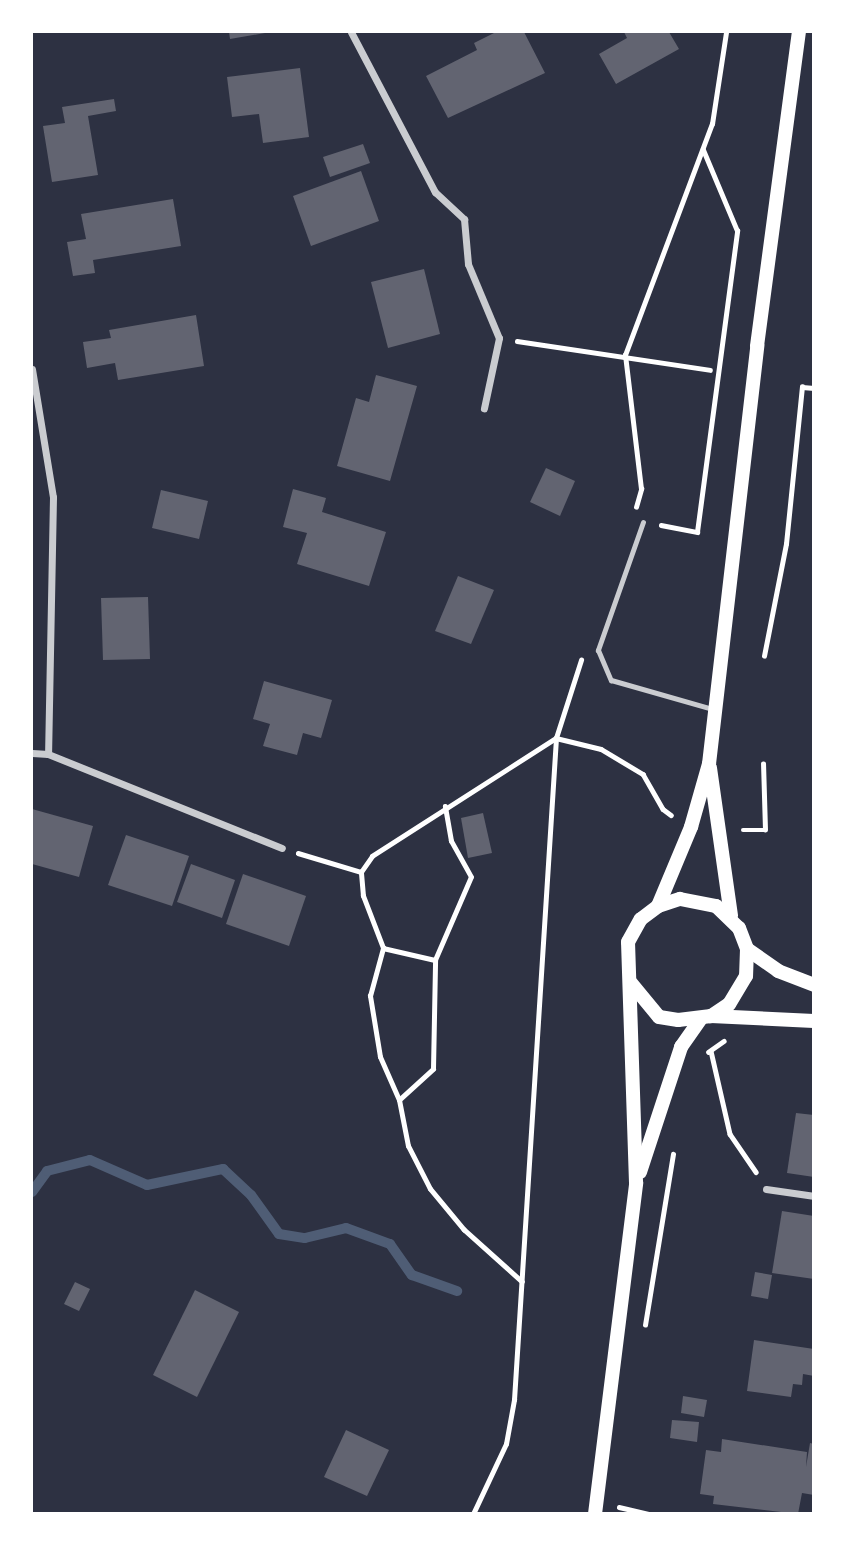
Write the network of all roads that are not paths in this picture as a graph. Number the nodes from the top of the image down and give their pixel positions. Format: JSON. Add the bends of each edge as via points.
{"nodes":[{"id":1,"x":352,"y":32,"type":"edge"},
{"id":2,"x":799,"y":32,"type":"edge"},
{"id":3,"x":32,"y":369,"type":"edge"},
{"id":4,"x":484,"y":408,"type":"dead end"},
{"id":5,"x":643,"y":522,"type":"road end"},
{"id":6,"x":716,"y":710,"type":"junction"},
{"id":7,"x":32,"y":753,"type":"edge"},
{"id":8,"x":48,"y":754,"type":"junction"},
{"id":9,"x":709,"y":764,"type":"junction"},
{"id":10,"x":282,"y":848,"type":"road end"},
{"id":11,"x":658,"y":906,"type":"junction"},
{"id":12,"x":731,"y":916,"type":"junction"},
{"id":13,"x":747,"y":949,"type":"junction"},
{"id":14,"x":630,"y":982,"type":"junction"},
{"id":15,"x":814,"y":985,"type":"edge"},
{"id":16,"x":706,"y":1018,"type":"junction"},
{"id":17,"x":814,"y":1021,"type":"edge"},
{"id":18,"x":636,"y":1183,"type":"junction"},
{"id":19,"x":766,"y":1189,"type":"road end"},
{"id":20,"x":814,"y":1196,"type":"edge"},
{"id":21,"x":595,"y":1514,"type":"edge"}],
"edges":[{"from":1,"to":4,"type":"street","via":[[435,192],[464,219],[468,264],[499,338]]},
{"from":2,"to":6,"type":"main road","via":[[757,346]]},
{"from":3,"to":8,"type":"street","via":[[53,497]]},
{"from":5,"to":6,"type":"lane","via":[[598,649],[611,680]]},
{"from":6,"to":9,"type":"main road"},
{"from":7,"to":8,"type":"street"},
{"from":8,"to":10,"type":"street"},
{"from":9,"to":11,"type":"main road","via":[[691,827]]},
{"from":9,"to":12,"type":"main road"},
{"from":11,"to":12,"type":"main road","via":[[680,899],[701,900]]},
{"from":11,"to":14,"type":"main road","via":[[641,919],[628,942]]},
{"from":12,"to":13,"type":"main road"},
{"from":13,"to":15,"type":"main road","via":[[778,971]]},
{"from":13,"to":16,"type":"main road","via":[[742,987],[729,1004]]},
{"from":14,"to":16,"type":"main road","via":[[659,1017]]},
{"from":14,"to":18,"type":"main road"},
{"from":16,"to":17,"type":"main road"},
{"from":16,"to":18,"type":"main road","via":[[681,1048]]},
{"from":18,"to":21,"type":"main road"},
{"from":19,"to":20,"type":"street"}]}
